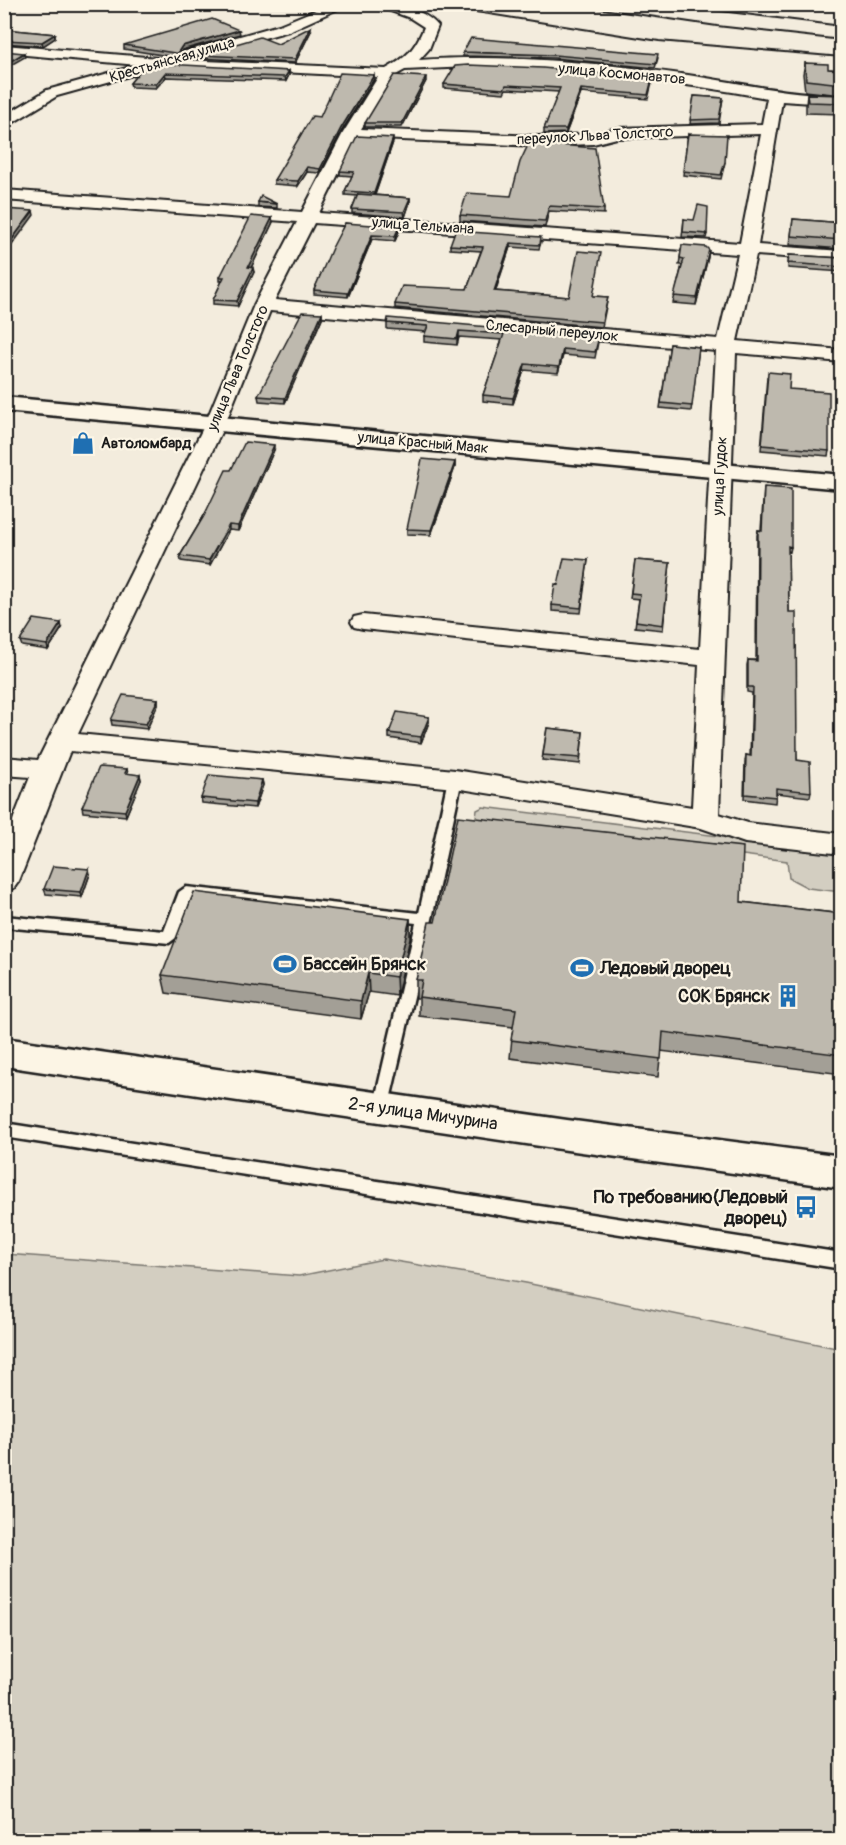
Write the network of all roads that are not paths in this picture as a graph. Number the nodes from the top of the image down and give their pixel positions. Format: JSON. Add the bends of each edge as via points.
{"nodes":[{"id":1,"x":343,"y":4,"type":"edge"},
{"id":2,"x":378,"y":4,"type":"edge"},
{"id":3,"x":4,"y":49,"type":"edge"},
{"id":4,"x":418,"y":52,"type":"junction"},
{"id":5,"x":440,"y":62,"type":"junction"},
{"id":6,"x":163,"y":63,"type":"junction"},
{"id":7,"x":395,"y":69,"type":"junction"},
{"id":8,"x":775,"y":96,"type":"junction"},
{"id":9,"x":842,"y":100,"type":"edge"},
{"id":10,"x":5,"y":121,"type":"edge"},
{"id":11,"x":768,"y":129,"type":"junction"},
{"id":12,"x":351,"y":133,"type":"junction"},
{"id":13,"x":4,"y":195,"type":"edge"},
{"id":14,"x":308,"y":218,"type":"junction"},
{"id":15,"x":748,"y":249,"type":"junction"},
{"id":16,"x":842,"y":256,"type":"edge"},
{"id":17,"x":263,"y":305,"type":"junction"},
{"id":18,"x":726,"y":347,"type":"junction"},
{"id":19,"x":842,"y":356,"type":"edge"},
{"id":20,"x":4,"y":404,"type":"edge"},
{"id":21,"x":215,"y":424,"type":"junction"},
{"id":22,"x":720,"y":471,"type":"junction"},
{"id":23,"x":842,"y":482,"type":"edge"},
{"id":24,"x":363,"y":622,"type":"dead end"},
{"id":25,"x":711,"y":658,"type":"junction"},
{"id":26,"x":60,"y":741,"type":"junction"},
{"id":27,"x":4,"y":766,"type":"edge"},
{"id":28,"x":47,"y":770,"type":"junction"},
{"id":29,"x":455,"y":779,"type":"junction"},
{"id":30,"x":705,"y":819,"type":"junction"},
{"id":31,"x":842,"y":844,"type":"edge"},
{"id":32,"x":4,"y":881,"type":"edge"},
{"id":33,"x":425,"y":919,"type":"junction"},
{"id":34,"x":4,"y":921,"type":"edge"},
{"id":35,"x":4,"y":1052,"type":"edge"},
{"id":36,"x":381,"y":1108,"type":"junction"},
{"id":37,"x":4,"y":1130,"type":"edge"},
{"id":38,"x":842,"y":1172,"type":"edge"},
{"id":39,"x":842,"y":1261,"type":"edge"}],
"edges":[{"from":1,"to":6,"type":"street","name":"Крестьянская улица","via":[[284,28]]},
{"from":2,"to":4,"type":"street","name":"улица Льва Толстого","via":[[415,15],[431,26]]},
{"from":3,"to":6,"type":"street","name":"улица Космонавтов"},
{"from":4,"to":5,"type":"street"},
{"from":4,"to":7,"type":"street","name":"улица Льва Толстого"},
{"from":5,"to":7,"type":"street","name":"улица Космонавтов"},
{"from":5,"to":8,"type":"street","name":"улица Космонавтов","via":[[673,78]]},
{"from":6,"to":7,"type":"street","name":"улица Космонавтов"},
{"from":6,"to":10,"type":"street","name":"Крестьянская улица","via":[[52,93]]},
{"from":7,"to":12,"type":"street","name":"улица Льва Толстого"},
{"from":8,"to":9,"type":"street","name":"улица Космонавтов"},
{"from":8,"to":11,"type":"street","name":"улица Гудок"},
{"from":11,"to":12,"type":"street","name":"переулок Льва Толстого","via":[[538,141]]},
{"from":11,"to":15,"type":"street","name":"улица Гудок"},
{"from":12,"to":14,"type":"street","name":"улица Льва Толстого"},
{"from":13,"to":14,"type":"street","name":"улица Тельмана"},
{"from":14,"to":15,"type":"street","name":"улица Тельмана"},
{"from":14,"to":17,"type":"street","name":"улица Льва Толстого"},
{"from":15,"to":16,"type":"street","name":"улица Тельмана"},
{"from":15,"to":18,"type":"street","name":"улица Гудок"},
{"from":17,"to":18,"type":"street","name":"Слесарный переулок"},
{"from":17,"to":21,"type":"street","name":"улица Льва Толстого"},
{"from":18,"to":19,"type":"street","name":"Слесарный переулок"},
{"from":18,"to":22,"type":"street","name":"улица Гудок"},
{"from":20,"to":21,"type":"main road","name":"улица Красный Маяк"},
{"from":21,"to":22,"type":"main road","name":"улица Красный Маяк"},
{"from":21,"to":26,"type":"street","name":"улица Льва Толстого"},
{"from":22,"to":23,"type":"main road","name":"улица Красный Маяк"},
{"from":22,"to":25,"type":"street","name":"улица Гудок"},
{"from":24,"to":25,"type":"street"},
{"from":25,"to":30,"type":"street","name":"улица Гудок"},
{"from":26,"to":28,"type":"street","name":"улица Льва Толстого"},
{"from":26,"to":29,"type":"street"},
{"from":27,"to":28,"type":"street"},
{"from":28,"to":32,"type":"street","name":"улица Льва Толстого"},
{"from":29,"to":30,"type":"street"},
{"from":29,"to":33,"type":"lane"},
{"from":30,"to":31,"type":"street","via":[[744,833]]},
{"from":33,"to":34,"type":"lane","via":[[186,892],[169,938]]},
{"from":33,"to":36,"type":"lane"},
{"from":35,"to":36,"type":"main road","name":"2-я улица Мичурина"},
{"from":36,"to":38,"type":"main road","name":"2-я улица Мичурина"},
{"from":37,"to":39,"type":"lane"}]}
